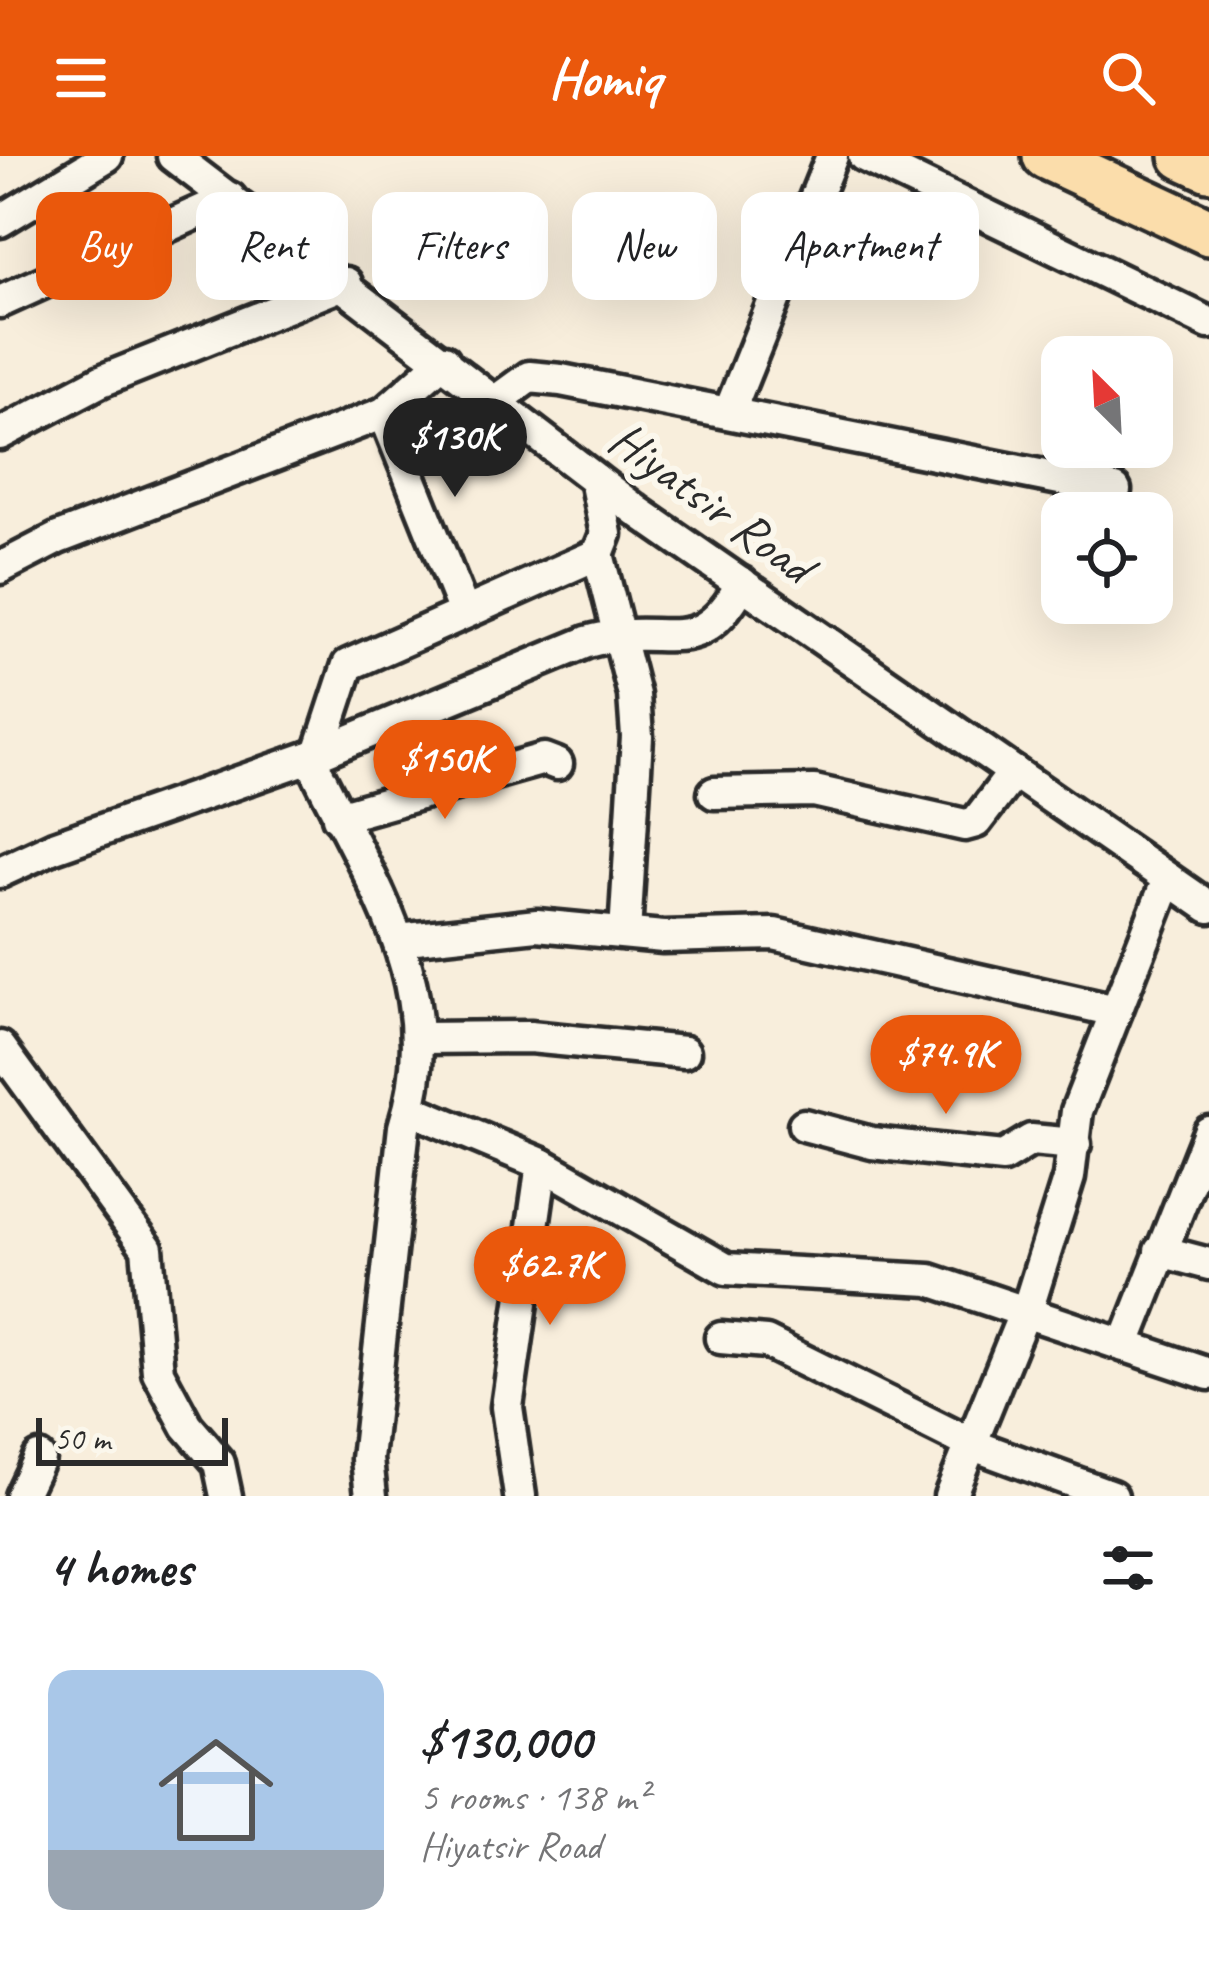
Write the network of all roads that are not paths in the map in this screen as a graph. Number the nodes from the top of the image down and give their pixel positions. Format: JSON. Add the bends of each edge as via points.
{"nodes":[{"id":1,"x":107,"y":156,"type":"edge"},
{"id":2,"x":174,"y":156,"type":"edge"},
{"id":3,"x":832,"y":156,"type":"edge"},
{"id":4,"x":864,"y":156,"type":"edge"},
{"id":5,"x":1046,"y":156,"type":"edge"},
{"id":6,"x":1183,"y":156,"type":"edge"},
{"id":7,"x":1209,"y":168,"type":"edge"},
{"id":8,"x":222,"y":192,"type":"edge"},
{"id":9,"x":196,"y":213,"type":"edge"},
{"id":10,"x":0,"y":221,"type":"edge"},
{"id":11,"x":1209,"y":232,"type":"edge"},
{"id":12,"x":348,"y":285,"type":"edge"},
{"id":13,"x":304,"y":300,"type":"edge"},
{"id":14,"x":0,"y":302,"type":"edge"},
{"id":15,"x":1209,"y":323,"type":"edge"},
{"id":16,"x":444,"y":360,"type":"junction"},
{"id":17,"x":496,"y":401,"type":"junction"},
{"id":18,"x":730,"y":410,"type":"junction"},
{"id":19,"x":384,"y":413,"type":"junction"},
{"id":20,"x":0,"y":434,"type":"edge"},
{"id":21,"x":595,"y":478,"type":"junction"},
{"id":22,"x":1115,"y":490,"type":"dead end"},
{"id":23,"x":598,"y":554,"type":"junction"},
{"id":24,"x":0,"y":568,"type":"edge"},
{"id":25,"x":742,"y":583,"type":"junction"},
{"id":26,"x":464,"y":612,"type":"junction"},
{"id":27,"x":620,"y":632,"type":"junction"},
{"id":28,"x":314,"y":755,"type":"junction"},
{"id":29,"x":557,"y":764,"type":"dead end"},
{"id":30,"x":1014,"y":772,"type":"junction"},
{"id":31,"x":714,"y":793,"type":"dead end"},
{"id":32,"x":338,"y":818,"type":"junction"},
{"id":33,"x":0,"y":872,"type":"edge"},
{"id":34,"x":1168,"y":879,"type":"junction"},
{"id":35,"x":1209,"y":908,"type":"edge"},
{"id":36,"x":625,"y":933,"type":"junction"},
{"id":37,"x":398,"y":940,"type":"junction"},
{"id":38,"x":1116,"y":1011,"type":"junction"},
{"id":39,"x":420,"y":1038,"type":"junction"},
{"id":40,"x":0,"y":1047,"type":"edge"},
{"id":41,"x":684,"y":1052,"type":"dead end"},
{"id":42,"x":410,"y":1109,"type":"junction"},
{"id":43,"x":804,"y":1125,"type":"dead end"},
{"id":44,"x":1209,"y":1132,"type":"edge"},
{"id":45,"x":1075,"y":1144,"type":"junction"},
{"id":46,"x":542,"y":1163,"type":"junction"},
{"id":47,"x":1160,"y":1251,"type":"junction"},
{"id":48,"x":1209,"y":1264,"type":"edge"},
{"id":49,"x":1025,"y":1314,"type":"junction"},
{"id":50,"x":722,"y":1338,"type":"dead end"},
{"id":51,"x":1124,"y":1346,"type":"junction"},
{"id":52,"x":1209,"y":1374,"type":"edge"},
{"id":53,"x":974,"y":1445,"type":"junction"},
{"id":54,"x":39,"y":1458,"type":"dead end"},
{"id":55,"x":224,"y":1482,"type":"edge"},
{"id":56,"x":21,"y":1496,"type":"edge"},
{"id":57,"x":200,"y":1496,"type":"edge"},
{"id":58,"x":371,"y":1496,"type":"edge"},
{"id":59,"x":520,"y":1496,"type":"edge"},
{"id":60,"x":950,"y":1496,"type":"edge"},
{"id":61,"x":1112,"y":1496,"type":"edge"}],
"edges":[{"from":1,"to":10,"type":"street"},
{"from":2,"to":8,"type":"street","name":"Hiyatsir Road"},
{"from":3,"to":18,"type":"street"},
{"from":4,"to":15,"type":"street"},
{"from":5,"to":11,"type":"highway"},
{"from":6,"to":7,"type":"highway"},
{"from":9,"to":14,"type":"street"},
{"from":12,"to":16,"type":"street","name":"Hiyatsir Road"},
{"from":13,"to":20,"type":"street","via":[[101,381]]},
{"from":16,"to":17,"type":"street","name":"Hiyatsir Road"},
{"from":16,"to":19,"type":"street"},
{"from":17,"to":18,"type":"street","via":[[529,377]]},
{"from":17,"to":21,"type":"street","name":"Hiyatsir Road"},
{"from":18,"to":22,"type":"street"},
{"from":19,"to":24,"type":"street","via":[[58,538]]},
{"from":19,"to":26,"type":"street"},
{"from":21,"to":23,"type":"street","via":[[606,534]]},
{"from":21,"to":25,"type":"street","name":"Hiyatsir Road"},
{"from":23,"to":26,"type":"street"},
{"from":23,"to":27,"type":"street"},
{"from":25,"to":27,"type":"street","via":[[722,620],[703,633]]},
{"from":25,"to":30,"type":"street","name":"Hiyatsir Road"},
{"from":26,"to":28,"type":"street","via":[[348,664]]},
{"from":27,"to":28,"type":"street"},
{"from":27,"to":36,"type":"street","via":[[637,737]]},
{"from":28,"to":32,"type":"street"},
{"from":28,"to":33,"type":"street"},
{"from":29,"to":32,"type":"street","via":[[544,759]]},
{"from":30,"to":31,"type":"street","via":[[976,823],[965,825],[814,790]]},
{"from":30,"to":34,"type":"street","name":"Hiyatsir Road"},
{"from":32,"to":37,"type":"street"},
{"from":34,"to":35,"type":"street","name":"Hiyatsir Road"},
{"from":34,"to":38,"type":"street"},
{"from":36,"to":37,"type":"street","via":[[537,925]]},
{"from":36,"to":38,"type":"street","via":[[800,938]]},
{"from":37,"to":39,"type":"street","via":[[415,985]]},
{"from":38,"to":45,"type":"street","via":[[1076,1111]]},
{"from":39,"to":41,"type":"street","via":[[530,1036]]},
{"from":39,"to":42,"type":"street"},
{"from":40,"to":55,"type":"street","via":[[147,1248],[158,1372]]},
{"from":42,"to":46,"type":"street"},
{"from":42,"to":58,"type":"street","via":[[367,1459]]},
{"from":43,"to":45,"type":"street","via":[[872,1143],[1004,1157],[1030,1140]]},
{"from":44,"to":47,"type":"street"},
{"from":45,"to":49,"type":"street"},
{"from":46,"to":49,"type":"street","via":[[726,1269],[930,1280]]},
{"from":46,"to":59,"type":"street","via":[[507,1407]]},
{"from":47,"to":48,"type":"street"},
{"from":47,"to":51,"type":"street"},
{"from":49,"to":51,"type":"street"},
{"from":49,"to":53,"type":"street"},
{"from":50,"to":53,"type":"street","via":[[766,1342]]},
{"from":51,"to":52,"type":"street"},
{"from":53,"to":60,"type":"street"},
{"from":53,"to":61,"type":"street"},
{"from":54,"to":56,"type":"street"},
{"from":55,"to":57,"type":"street"}]}
